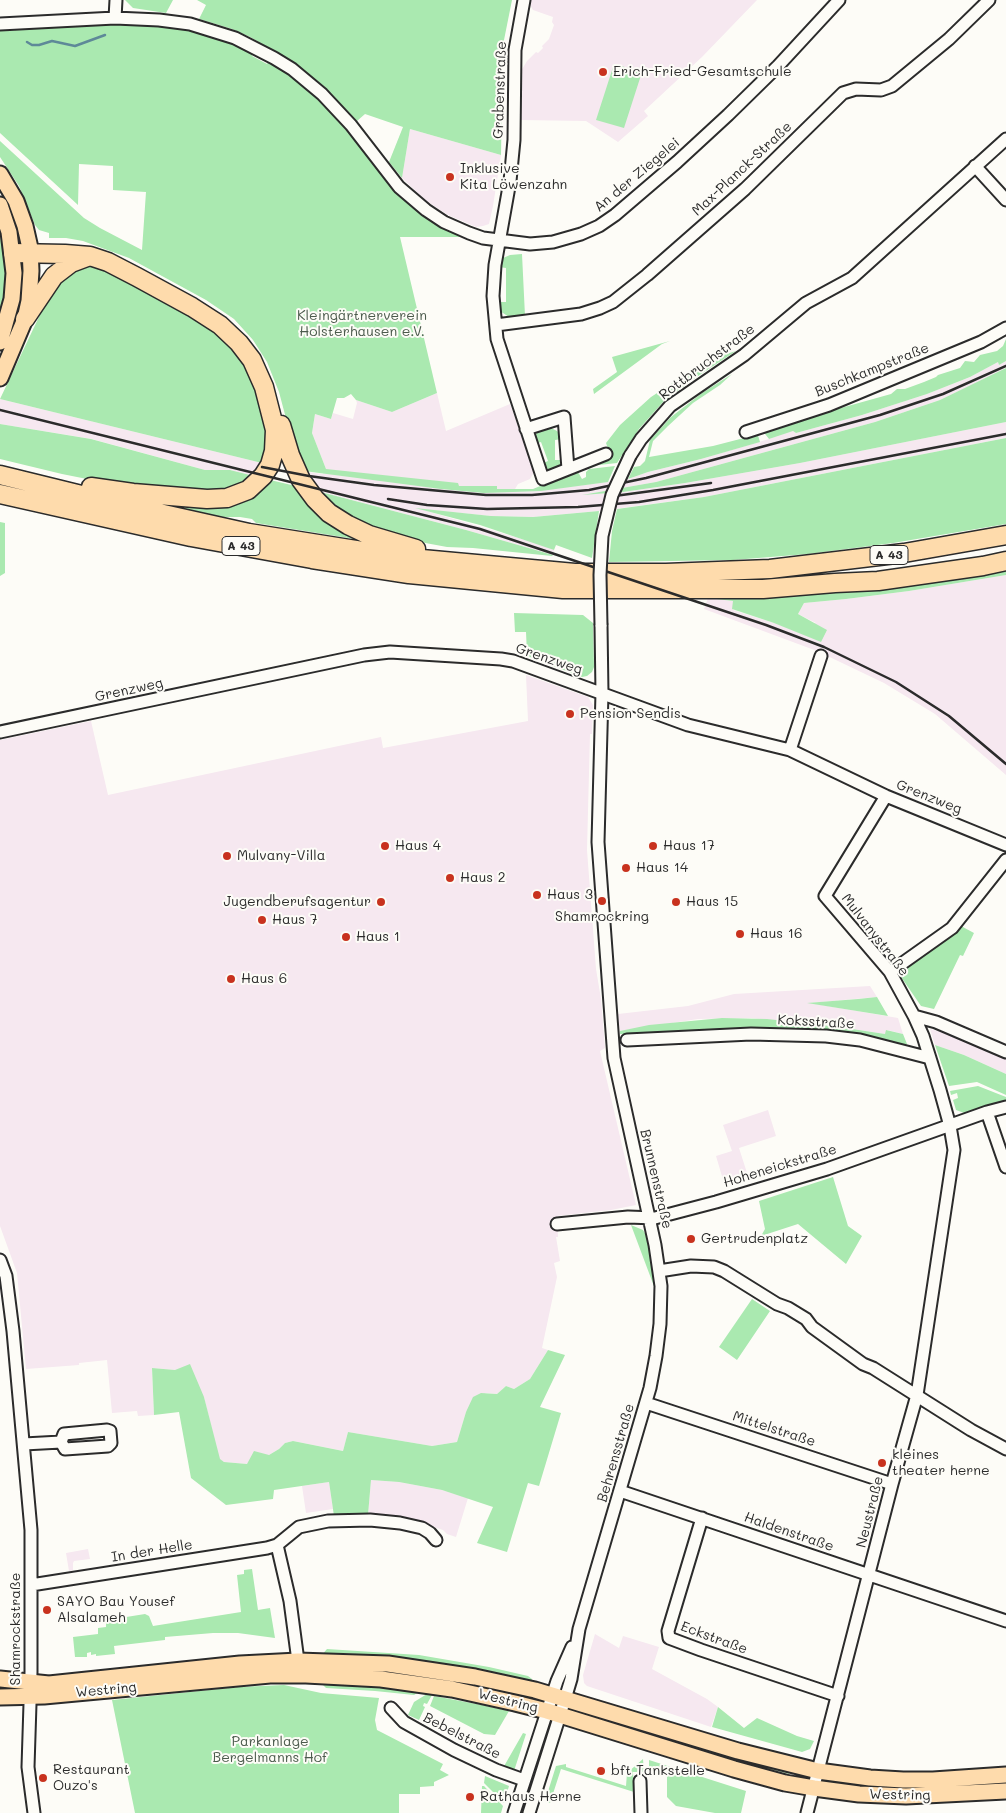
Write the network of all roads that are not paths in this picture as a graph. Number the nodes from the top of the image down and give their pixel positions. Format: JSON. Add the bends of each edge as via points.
{"nodes":[{"id":1,"x":116,"y":0,"type":"edge"},
{"id":2,"x":524,"y":0,"type":"edge"},
{"id":3,"x":839,"y":0,"type":"edge"},
{"id":4,"x":989,"y":0,"type":"edge"},
{"id":5,"x":115,"y":18,"type":"junction"},
{"id":6,"x":0,"y":24,"type":"edge"},
{"id":7,"x":1006,"y":139,"type":"edge"},
{"id":8,"x":975,"y":166,"type":"junction"},
{"id":9,"x":0,"y":174,"type":"edge"},
{"id":10,"x":1006,"y":200,"type":"edge"},
{"id":11,"x":0,"y":205,"type":"edge"},
{"id":12,"x":499,"y":240,"type":"junction"},
{"id":13,"x":21,"y":248,"type":"junction"},
{"id":14,"x":90,"y":256,"type":"junction"},
{"id":15,"x":25,"y":319,"type":"junction"},
{"id":16,"x":496,"y":325,"type":"junction"},
{"id":17,"x":1006,"y":328,"type":"edge"},
{"id":18,"x":0,"y":342,"type":"edge"},
{"id":19,"x":0,"y":378,"type":"edge"},
{"id":20,"x":526,"y":428,"type":"junction"},
{"id":21,"x":746,"y":432,"type":"dead end"},
{"id":22,"x":606,"y":454,"type":"dead end"},
{"id":23,"x":568,"y":470,"type":"junction"},
{"id":24,"x":0,"y":475,"type":"edge"},
{"id":25,"x":19,"y":480,"type":"junction"},
{"id":26,"x":0,"y":494,"type":"edge"},
{"id":27,"x":1006,"y":535,"type":"edge"},
{"id":28,"x":1006,"y":550,"type":"edge"},
{"id":29,"x":1006,"y":561,"type":"edge"},
{"id":30,"x":489,"y":566,"type":"junction"},
{"id":31,"x":836,"y":583,"type":"junction"},
{"id":32,"x":821,"y":656,"type":"dead end"},
{"id":33,"x":602,"y":693,"type":"junction"},
{"id":34,"x":0,"y":732,"type":"edge"},
{"id":35,"x":790,"y":750,"type":"junction"},
{"id":36,"x":886,"y":796,"type":"junction"},
{"id":37,"x":1006,"y":845,"type":"edge"},
{"id":38,"x":1006,"y":860,"type":"edge"},
{"id":39,"x":890,"y":972,"type":"junction"},
{"id":40,"x":914,"y":1016,"type":"junction"},
{"id":41,"x":626,"y":1040,"type":"dead end"},
{"id":42,"x":1006,"y":1052,"type":"edge"},
{"id":43,"x":930,"y":1058,"type":"junction"},
{"id":44,"x":1006,"y":1107,"type":"edge"},
{"id":45,"x":987,"y":1112,"type":"junction"},
{"id":46,"x":950,"y":1126,"type":"junction"},
{"id":47,"x":1006,"y":1167,"type":"edge"},
{"id":48,"x":650,"y":1218,"type":"junction"},
{"id":49,"x":557,"y":1224,"type":"dead end"},
{"id":50,"x":0,"y":1260,"type":"edge"},
{"id":51,"x":659,"y":1271,"type":"junction"},
{"id":52,"x":3,"y":1277,"type":"edge"},
{"id":53,"x":917,"y":1395,"type":"junction"},
{"id":54,"x":646,"y":1403,"type":"junction"},
{"id":55,"x":61,"y":1442,"type":"dead end"},
{"id":56,"x":24,"y":1444,"type":"junction"},
{"id":57,"x":1006,"y":1449,"type":"edge"},
{"id":58,"x":892,"y":1484,"type":"junction"},
{"id":59,"x":620,"y":1491,"type":"junction"},
{"id":60,"x":702,"y":1518,"type":"junction"},
{"id":61,"x":436,"y":1540,"type":"dead end"},
{"id":62,"x":277,"y":1545,"type":"junction"},
{"id":63,"x":870,"y":1575,"type":"junction"},
{"id":64,"x":31,"y":1585,"type":"junction"},
{"id":65,"x":1006,"y":1621,"type":"edge"},
{"id":66,"x":298,"y":1661,"type":"junction"},
{"id":67,"x":0,"y":1680,"type":"edge"},
{"id":68,"x":30,"y":1690,"type":"junction"},
{"id":69,"x":838,"y":1696,"type":"junction"},
{"id":70,"x":0,"y":1697,"type":"edge"},
{"id":71,"x":559,"y":1697,"type":"junction"},
{"id":72,"x":391,"y":1708,"type":"dead end"},
{"id":73,"x":553,"y":1713,"type":"junction"},
{"id":74,"x":818,"y":1771,"type":"junction"},
{"id":75,"x":1006,"y":1775,"type":"edge"},
{"id":76,"x":524,"y":1780,"type":"junction"},
{"id":77,"x":640,"y":1781,"type":"dead end"},
{"id":78,"x":814,"y":1788,"type":"junction"},
{"id":79,"x":1006,"y":1791,"type":"edge"},
{"id":80,"x":34,"y":1813,"type":"edge"},
{"id":81,"x":514,"y":1813,"type":"edge"},
{"id":82,"x":529,"y":1813,"type":"edge"},
{"id":83,"x":641,"y":1813,"type":"edge"},
{"id":84,"x":807,"y":1813,"type":"edge"}],
"edges":[{"from":1,"to":5,"type":"street"},
{"from":2,"to":12,"type":"street","name":"Grabenstraße","via":[[515,50],[510,181]]},
{"from":3,"to":12,"type":"street","name":"An der Ziegelei","via":[[728,115],[615,215],[581,234],[553,242],[530,244]]},
{"from":4,"to":16,"type":"street","name":"Max-Planck-Straße","via":[[949,39],[892,86],[881,90],[856,89],[844,94],[746,189],[612,302],[581,314]]},
{"from":5,"to":6,"type":"street","name":"An der Ziegelei"},
{"from":5,"to":12,"type":"street","name":"An der Ziegelei","via":[[197,26],[235,38],[274,58],[307,81],[334,106],[409,197],[444,222],[483,238]]},
{"from":7,"to":8,"type":"street","name":"Rottbruchstraße"},
{"from":8,"to":10,"type":"street"},
{"from":8,"to":33,"type":"street","name":"Rottbruchstraße","bridge":true,"via":[[852,278],[806,303],[744,355],[670,406],[630,456],[612,495],[602,536]]},
{"from":9,"to":13,"type":"main road","via":[[21,213]]},
{"from":11,"to":13,"type":"main road","via":[[9,232]]},
{"from":12,"to":16,"type":"street","via":[[494,278]]},
{"from":13,"to":14,"type":"highway"},
{"from":13,"to":15,"type":"main road","via":[[31,283]]},
{"from":13,"to":18,"type":"main road"},
{"from":13,"to":30,"type":"highway","via":[[48,242],[98,250],[219,316],[242,337],[260,363],[296,470],[322,506],[348,525],[379,539],[472,559]]},
{"from":14,"to":15,"type":"highway","via":[[71,263],[54,276]]},
{"from":14,"to":25,"type":"highway","via":[[108,262],[200,311],[239,343],[252,360],[264,387],[275,430],[272,458],[263,476],[248,490],[219,499],[160,496]]},
{"from":15,"to":19,"type":"main road"},
{"from":16,"to":20,"type":"street","via":[[500,351]]},
{"from":17,"to":21,"type":"street","name":"Buschkampstraße","via":[[981,342],[838,402]]},
{"from":20,"to":23,"type":"street","via":[[543,479]]},
{"from":20,"to":23,"type":"street","via":[[564,417]]},
{"from":22,"to":23,"type":"street"},
{"from":24,"to":25,"type":"highway","number":"A 43"},
{"from":25,"to":30,"type":"highway","number":"A 43","via":[[249,533],[400,557]]},
{"from":26,"to":31,"type":"highway","number":"A 43","via":[[191,537],[409,574],[563,590],[763,589]]},
{"from":27,"to":30,"type":"highway","number":"A 43","via":[[904,553],[770,569],[575,573]]},
{"from":28,"to":31,"type":"highway","number":"A 43"},
{"from":29,"to":31,"type":"highway","via":[[878,581]]},
{"from":32,"to":35,"type":"street"},
{"from":33,"to":34,"type":"street","name":"Grenzweg","via":[[507,660],[390,652]]},
{"from":33,"to":35,"type":"street","name":"Grenzweg","via":[[688,724]]},
{"from":33,"to":48,"type":"street","name":"Brunnenstraße","via":[[598,842],[614,1058]]},
{"from":35,"to":36,"type":"street","name":"Grenzweg"},
{"from":36,"to":37,"type":"street","name":"Grenzweg"},
{"from":36,"to":39,"type":"street","name":"Mulvanystraße","via":[[825,896]]},
{"from":38,"to":39,"type":"street","via":[[952,928]]},
{"from":39,"to":40,"type":"street","name":"Mulvanystraße"},
{"from":40,"to":42,"type":"street"},
{"from":40,"to":43,"type":"street","name":"Mulvanystraße"},
{"from":41,"to":43,"type":"street","name":"Koksstraße","via":[[750,1034],[826,1036],[860,1040]]},
{"from":43,"to":46,"type":"street"},
{"from":44,"to":45,"type":"street","name":"Hoheneickstraße"},
{"from":45,"to":46,"type":"street","name":"Hoheneickstraße"},
{"from":45,"to":47,"type":"street"},
{"from":46,"to":48,"type":"street","name":"Hoheneickstraße","via":[[800,1177]]},
{"from":46,"to":53,"type":"street","name":"Neustraße","via":[[954,1150]]},
{"from":48,"to":49,"type":"street","name":"Hoheneickstraße"},
{"from":48,"to":51,"type":"street","name":"Brunnenstraße"},
{"from":50,"to":52,"type":"street","name":"Shamrockstraße"},
{"from":51,"to":53,"type":"street","via":[[691,1266],[724,1271],[806,1319],[812,1327],[863,1364]]},
{"from":51,"to":54,"type":"street","name":"Behrensstraße","via":[[659,1334]]},
{"from":52,"to":56,"type":"street","name":"Shamrockstraße"},
{"from":53,"to":57,"type":"street"},
{"from":53,"to":58,"type":"street","name":"Neustraße"},
{"from":54,"to":58,"type":"street","name":"Mittelstraße"},
{"from":54,"to":59,"type":"street","name":"Behrensstraße"},
{"from":55,"to":56,"type":"street"},
{"from":56,"to":64,"type":"street","name":"Shamrockstraße","via":[[31,1530]]},
{"from":58,"to":63,"type":"street","name":"Neustraße"},
{"from":59,"to":60,"type":"street","name":"Haldenstraße"},
{"from":59,"to":71,"type":"street","name":"Behrensstraße","via":[[576,1639],[571,1679]]},
{"from":60,"to":63,"type":"street","name":"Haldenstraße"},
{"from":60,"to":69,"type":"street","name":"Eckstraße","via":[[668,1631],[669,1638]]},
{"from":61,"to":62,"type":"street","via":[[422,1528],[400,1523],[335,1521],[299,1527]]},
{"from":62,"to":64,"type":"street","name":"In der Helle"},
{"from":62,"to":66,"type":"street","via":[[289,1594]]},
{"from":63,"to":65,"type":"street","name":"Haldenstraße"},
{"from":63,"to":69,"type":"street","name":"Neustraße"},
{"from":64,"to":68,"type":"street","name":"Shamrockstraße"},
{"from":66,"to":68,"type":"main road","name":"Westring","via":[[49,1684]]},
{"from":66,"to":71,"type":"main road","name":"Westring","via":[[408,1666],[475,1677]]},
{"from":67,"to":68,"type":"main road","name":"Westring"},
{"from":68,"to":70,"type":"main road","name":"Westring"},
{"from":68,"to":73,"type":"main road","name":"Westring","via":[[306,1675],[422,1684]]},
{"from":68,"to":80,"type":"street","name":"Shamrockstraße","via":[[28,1773]]},
{"from":69,"to":74,"type":"street","name":"Neustraße"},
{"from":71,"to":73,"type":"street","name":"Behrensstraße"},
{"from":71,"to":74,"type":"main road","name":"Westring","via":[[738,1751]]},
{"from":72,"to":76,"type":"street","name":"Bebelstraße","via":[[404,1722],[445,1745]]},
{"from":73,"to":76,"type":"street","name":"Behrensstraße"},
{"from":73,"to":78,"type":"main road","name":"Westring","via":[[734,1769]]},
{"from":73,"to":82,"type":"street","name":"Behrensstraße"},
{"from":74,"to":75,"type":"main road","name":"Westring","via":[[896,1780]]},
{"from":74,"to":78,"type":"street","name":"Neustraße"},
{"from":76,"to":81,"type":"street","name":"Behrensstraße"},
{"from":77,"to":83,"type":"street"},
{"from":78,"to":79,"type":"main road","name":"Westring","via":[[906,1796]]},
{"from":78,"to":84,"type":"street","name":"Neustraße"}]}
